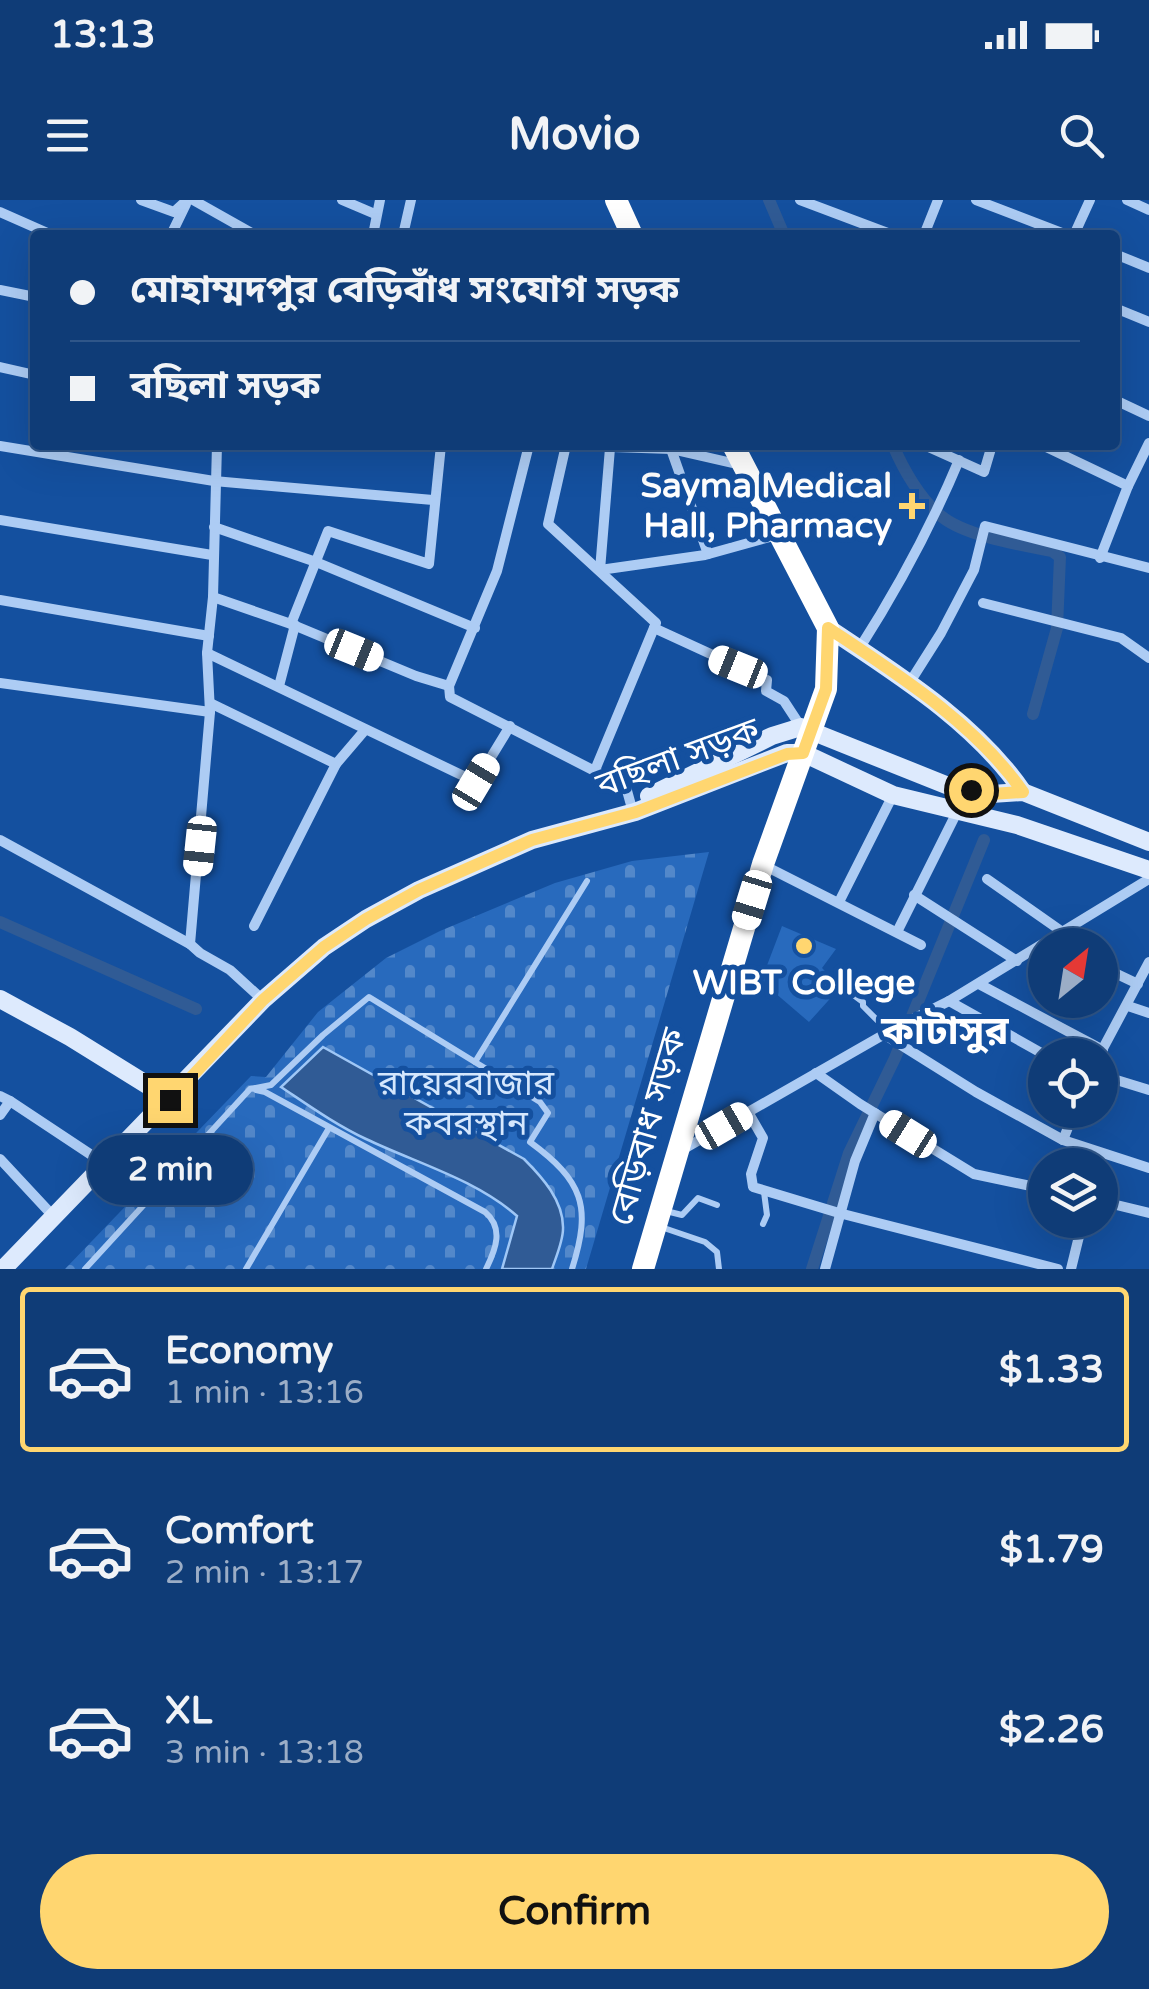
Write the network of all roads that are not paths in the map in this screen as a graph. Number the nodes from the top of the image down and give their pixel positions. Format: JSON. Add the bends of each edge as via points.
{"nodes":[{"id":1,"x":141,"y":200,"type":"edge"},
{"id":2,"x":189,"y":200,"type":"edge"},
{"id":3,"x":342,"y":200,"type":"edge"},
{"id":4,"x":380,"y":200,"type":"edge"},
{"id":5,"x":412,"y":200,"type":"edge"},
{"id":6,"x":616,"y":200,"type":"edge"},
{"id":7,"x":800,"y":200,"type":"edge"},
{"id":8,"x":938,"y":200,"type":"edge"},
{"id":9,"x":1090,"y":200,"type":"edge"},
{"id":10,"x":1127,"y":200,"type":"edge"},
{"id":11,"x":982,"y":201,"type":"edge"},
{"id":12,"x":1149,"y":210,"type":"edge"},
{"id":13,"x":0,"y":212,"type":"edge"},
{"id":14,"x":375,"y":214,"type":"junction"},
{"id":15,"x":41,"y":230,"type":"edge"},
{"id":16,"x":174,"y":230,"type":"edge"},
{"id":17,"x":246,"y":230,"type":"edge"},
{"id":18,"x":373,"y":230,"type":"edge"},
{"id":19,"x":404,"y":230,"type":"edge"},
{"id":20,"x":630,"y":230,"type":"edge"},
{"id":21,"x":880,"y":230,"type":"edge"},
{"id":22,"x":926,"y":230,"type":"edge"},
{"id":23,"x":1058,"y":230,"type":"edge"},
{"id":24,"x":1074,"y":230,"type":"edge"},
{"id":25,"x":1120,"y":256,"type":"edge"},
{"id":26,"x":1149,"y":268,"type":"edge"},
{"id":27,"x":0,"y":290,"type":"edge"},
{"id":28,"x":30,"y":296,"type":"edge"},
{"id":29,"x":1120,"y":310,"type":"edge"},
{"id":30,"x":1149,"y":322,"type":"edge"},
{"id":31,"x":0,"y":368,"type":"edge"},
{"id":32,"x":30,"y":374,"type":"edge"},
{"id":33,"x":1120,"y":402,"type":"edge"},
{"id":34,"x":1149,"y":416,"type":"edge"},
{"id":35,"x":1149,"y":443,"type":"edge"},
{"id":36,"x":0,"y":446,"type":"edge"},
{"id":37,"x":217,"y":450,"type":"edge"},
{"id":38,"x":440,"y":450,"type":"edge"},
{"id":39,"x":528,"y":450,"type":"edge"},
{"id":40,"x":565,"y":450,"type":"edge"},
{"id":41,"x":610,"y":450,"type":"edge"},
{"id":42,"x":670,"y":450,"type":"edge"},
{"id":43,"x":681,"y":450,"type":"edge"},
{"id":44,"x":936,"y":450,"type":"edge"},
{"id":45,"x":991,"y":450,"type":"edge"},
{"id":46,"x":1052,"y":450,"type":"edge"},
{"id":47,"x":737,"y":455,"type":"edge"},
{"id":48,"x":1146,"y":456,"type":"edge"},
{"id":49,"x":959,"y":460,"type":"junction"},
{"id":50,"x":214,"y":481,"type":"junction"},
{"id":51,"x":1128,"y":486,"type":"junction"},
{"id":52,"x":433,"y":500,"type":"junction"},
{"id":53,"x":0,"y":520,"type":"edge"},
{"id":54,"x":214,"y":527,"type":"junction"},
{"id":55,"x":778,"y":535,"type":"junction"},
{"id":56,"x":212,"y":554,"type":"junction"},
{"id":57,"x":708,"y":554,"type":"junction"},
{"id":58,"x":1100,"y":558,"type":"junction"},
{"id":59,"x":316,"y":562,"type":"junction"},
{"id":60,"x":1149,"y":568,"type":"edge"},
{"id":61,"x":600,"y":570,"type":"junction"},
{"id":62,"x":213,"y":597,"type":"junction"},
{"id":63,"x":0,"y":600,"type":"edge"},
{"id":64,"x":982,"y":602,"type":"dead end"},
{"id":65,"x":292,"y":624,"type":"junction"},
{"id":66,"x":475,"y":628,"type":"junction"},
{"id":67,"x":654,"y":628,"type":"junction"},
{"id":68,"x":828,"y":628,"type":"junction"},
{"id":69,"x":208,"y":636,"type":"junction"},
{"id":70,"x":859,"y":649,"type":"junction"},
{"id":71,"x":207,"y":653,"type":"junction"},
{"id":72,"x":1149,"y":658,"type":"edge"},
{"id":73,"x":910,"y":682,"type":"junction"},
{"id":74,"x":0,"y":683,"type":"edge"},
{"id":75,"x":279,"y":686,"type":"junction"},
{"id":76,"x":449,"y":686,"type":"junction"},
{"id":77,"x":210,"y":708,"type":"junction"},
{"id":78,"x":510,"y":726,"type":"junction"},
{"id":79,"x":365,"y":730,"type":"junction"},
{"id":80,"x":806,"y":738,"type":"junction"},
{"id":81,"x":336,"y":764,"type":"junction"},
{"id":82,"x":595,"y":770,"type":"junction"},
{"id":83,"x":1023,"y":792,"type":"junction"},
{"id":84,"x":893,"y":795,"type":"junction"},
{"id":85,"x":630,"y":805,"type":"junction"},
{"id":86,"x":957,"y":812,"type":"junction"},
{"id":87,"x":576,"y":828,"type":"junction"},
{"id":88,"x":0,"y":840,"type":"edge"},
{"id":89,"x":1149,"y":842,"type":"edge"},
{"id":90,"x":762,"y":864,"type":"junction"},
{"id":91,"x":1149,"y":870,"type":"edge"},
{"id":92,"x":1149,"y":879,"type":"edge"},
{"id":93,"x":987,"y":880,"type":"dead end"},
{"id":94,"x":587,"y":882,"type":"dead end"},
{"id":95,"x":914,"y":895,"type":"junction"},
{"id":96,"x":839,"y":902,"type":"junction"},
{"id":97,"x":254,"y":926,"type":"dead end"},
{"id":98,"x":1058,"y":928,"type":"edge"},
{"id":99,"x":1070,"y":928,"type":"edge"},
{"id":100,"x":897,"y":932,"type":"junction"},
{"id":101,"x":190,"y":944,"type":"junction"},
{"id":102,"x":921,"y":945,"type":"dead end"},
{"id":103,"x":1028,"y":956,"type":"edge"},
{"id":104,"x":1017,"y":962,"type":"junction"},
{"id":105,"x":1149,"y":962,"type":"edge"},
{"id":106,"x":1118,"y":975,"type":"edge"},
{"id":107,"x":979,"y":984,"type":"junction"},
{"id":108,"x":1138,"y":984,"type":"junction"},
{"id":109,"x":840,"y":985,"type":"dead end"},
{"id":110,"x":0,"y":998,"type":"edge"},
{"id":111,"x":263,"y":1000,"type":"junction"},
{"id":112,"x":949,"y":1001,"type":"junction"},
{"id":113,"x":1128,"y":1006,"type":"junction"},
{"id":114,"x":1149,"y":1013,"type":"edge"},
{"id":115,"x":891,"y":1034,"type":"junction"},
{"id":116,"x":1076,"y":1038,"type":"edge"},
{"id":117,"x":1109,"y":1038,"type":"edge"},
{"id":118,"x":1028,"y":1045,"type":"edge"},
{"id":119,"x":475,"y":1062,"type":"junction"},
{"id":120,"x":816,"y":1073,"type":"junction"},
{"id":121,"x":1118,"y":1080,"type":"edge"},
{"id":122,"x":250,"y":1089,"type":"junction"},
{"id":123,"x":1149,"y":1090,"type":"edge"},
{"id":124,"x":5,"y":1099,"type":"edge"},
{"id":125,"x":170,"y":1100,"type":"junction"},
{"id":126,"x":748,"y":1112,"type":"junction"},
{"id":127,"x":875,"y":1113,"type":"junction"},
{"id":128,"x":0,"y":1115,"type":"edge"},
{"id":129,"x":329,"y":1128,"type":"junction"},
{"id":130,"x":1067,"y":1128,"type":"edge"},
{"id":131,"x":1062,"y":1140,"type":"junction"},
{"id":132,"x":676,"y":1153,"type":"junction"},
{"id":133,"x":0,"y":1159,"type":"edge"},
{"id":134,"x":106,"y":1164,"type":"junction"},
{"id":135,"x":1149,"y":1168,"type":"edge"},
{"id":136,"x":1028,"y":1185,"type":"edge"},
{"id":137,"x":764,"y":1190,"type":"junction"},
{"id":138,"x":1118,"y":1205,"type":"edge"},
{"id":139,"x":717,"y":1206,"type":"dead end"},
{"id":140,"x":841,"y":1213,"type":"junction"},
{"id":141,"x":1149,"y":1213,"type":"edge"},
{"id":142,"x":54,"y":1217,"type":"junction"},
{"id":143,"x":658,"y":1218,"type":"junction"},
{"id":144,"x":763,"y":1224,"type":"dead end"},
{"id":145,"x":1078,"y":1238,"type":"edge"},
{"id":146,"x":3,"y":1269,"type":"edge"},
{"id":147,"x":84,"y":1269,"type":"edge"},
{"id":148,"x":246,"y":1269,"type":"edge"},
{"id":149,"x":486,"y":1269,"type":"edge"},
{"id":150,"x":572,"y":1269,"type":"edge"},
{"id":151,"x":642,"y":1269,"type":"edge"},
{"id":152,"x":719,"y":1269,"type":"edge"},
{"id":153,"x":825,"y":1269,"type":"edge"},
{"id":154,"x":1058,"y":1269,"type":"edge"},
{"id":155,"x":1071,"y":1269,"type":"edge"}],
"edges":[{"from":1,"to":2,"type":"street","via":[[174,212]]},
{"from":2,"to":16,"type":"street"},
{"from":2,"to":17,"type":"street"},
{"from":3,"to":14,"type":"street"},
{"from":4,"to":14,"type":"street"},
{"from":5,"to":19,"type":"street"},
{"from":6,"to":20,"type":"highway"},
{"from":7,"to":21,"type":"street"},
{"from":8,"to":22,"type":"street"},
{"from":9,"to":24,"type":"street"},
{"from":10,"to":12,"type":"street"},
{"from":11,"to":23,"type":"street"},
{"from":13,"to":15,"type":"street"},
{"from":14,"to":18,"type":"street"},
{"from":25,"to":26,"type":"street"},
{"from":27,"to":28,"type":"street"},
{"from":29,"to":30,"type":"street"},
{"from":31,"to":32,"type":"street"},
{"from":33,"to":34,"type":"street"},
{"from":35,"to":48,"type":"street"},
{"from":36,"to":50,"type":"street"},
{"from":37,"to":50,"type":"street"},
{"from":38,"to":52,"type":"street"},
{"from":39,"to":66,"type":"street"},
{"from":40,"to":61,"type":"street","via":[[548,524]]},
{"from":41,"to":61,"type":"street"},
{"from":42,"to":57,"type":"street"},
{"from":43,"to":47,"type":"street"},
{"from":44,"to":49,"type":"street"},
{"from":45,"to":49,"type":"street","via":[[984,472]]},
{"from":46,"to":51,"type":"street"},
{"from":47,"to":55,"type":"highway"},
{"from":48,"to":51,"type":"street"},
{"from":49,"to":70,"type":"street","via":[[896,590]]},
{"from":50,"to":52,"type":"street"},
{"from":50,"to":54,"type":"street"},
{"from":51,"to":58,"type":"street"},
{"from":52,"to":59,"type":"street","via":[[429,564],[328,531]]},
{"from":53,"to":56,"type":"street"},
{"from":54,"to":56,"type":"street"},
{"from":54,"to":59,"type":"street"},
{"from":55,"to":57,"type":"street"},
{"from":55,"to":68,"type":"highway"},
{"from":56,"to":62,"type":"street"},
{"from":57,"to":61,"type":"street"},
{"from":58,"to":60,"type":"street"},
{"from":58,"to":73,"type":"street","via":[[985,526],[974,570]]},
{"from":59,"to":65,"type":"street"},
{"from":59,"to":66,"type":"street"},
{"from":61,"to":67,"type":"street"},
{"from":62,"to":65,"type":"street"},
{"from":62,"to":69,"type":"street"},
{"from":63,"to":69,"type":"street"},
{"from":64,"to":72,"type":"street","via":[[1121,638]]},
{"from":65,"to":75,"type":"street"},
{"from":65,"to":76,"type":"street"},
{"from":66,"to":76,"type":"street"},
{"from":67,"to":80,"type":"street","via":[[766,680],[766,691],[784,700]]},
{"from":67,"to":82,"type":"street"},
{"from":68,"to":70,"type":"main road"},
{"from":68,"to":80,"type":"highway","name":"বেড়িবাধ সড়ক","via":[[826,689]]},
{"from":69,"to":71,"type":"street"},
{"from":70,"to":73,"type":"main road"},
{"from":71,"to":75,"type":"street"},
{"from":71,"to":77,"type":"street"},
{"from":73,"to":83,"type":"main road","via":[[1003,763]]},
{"from":74,"to":77,"type":"street"},
{"from":75,"to":79,"type":"street"},
{"from":76,"to":78,"type":"street","via":[[450,696]]},
{"from":77,"to":81,"type":"street"},
{"from":77,"to":101,"type":"street"},
{"from":78,"to":79,"type":"street","via":[[476,782]]},
{"from":78,"to":82,"type":"street"},
{"from":79,"to":81,"type":"street"},
{"from":80,"to":83,"type":"main road","via":[[951,788]]},
{"from":80,"to":84,"type":"main road"},
{"from":80,"to":85,"type":"main road","name":"বছিলা সড়ক","via":[[772,736]]},
{"from":80,"to":87,"type":"main road","name":"বছিলা সড়ক","via":[[787,754]]},
{"from":80,"to":90,"type":"highway","name":"বেড়িবাধ সড়ক"},
{"from":81,"to":97,"type":"street"},
{"from":82,"to":85,"type":"street","via":[[626,787]]},
{"from":83,"to":89,"type":"main road"},
{"from":84,"to":86,"type":"main road"},
{"from":84,"to":96,"type":"street"},
{"from":85,"to":87,"type":"main road","name":"বছিলা সড়ক"},
{"from":86,"to":91,"type":"main road"},
{"from":86,"to":95,"type":"street"},
{"from":87,"to":111,"type":"main road","name":"বছিলা সড়ক","via":[[532,840],[366,919]]},
{"from":88,"to":101,"type":"street"},
{"from":90,"to":96,"type":"street"},
{"from":90,"to":132,"type":"highway","name":"বেড়িবাধ সড়ক"},
{"from":92,"to":99,"type":"street"},
{"from":93,"to":98,"type":"street"},
{"from":94,"to":119,"type":"lane"},
{"from":95,"to":100,"type":"street"},
{"from":95,"to":104,"type":"street"},
{"from":96,"to":100,"type":"street"},
{"from":100,"to":102,"type":"street"},
{"from":101,"to":111,"type":"street"},
{"from":103,"to":104,"type":"street"},
{"from":104,"to":107,"type":"street"},
{"from":105,"to":108,"type":"street"},
{"from":106,"to":108,"type":"street"},
{"from":107,"to":112,"type":"street"},
{"from":107,"to":116,"type":"street"},
{"from":108,"to":113,"type":"street"},
{"from":109,"to":115,"type":"lane"},
{"from":110,"to":125,"type":"main road"},
{"from":111,"to":125,"type":"main road","name":"বছিলা সড়ক"},
{"from":112,"to":115,"type":"street"},
{"from":112,"to":118,"type":"street"},
{"from":113,"to":114,"type":"street"},
{"from":113,"to":117,"type":"street"},
{"from":115,"to":120,"type":"street"},
{"from":115,"to":131,"type":"street"},
{"from":119,"to":122,"type":"lane","via":[[369,997],[271,1085]]},
{"from":119,"to":150,"type":"lane","via":[[548,1112],[530,1142],[562,1165],[579,1192],[582,1238]]},
{"from":120,"to":126,"type":"street"},
{"from":120,"to":127,"type":"street"},
{"from":121,"to":123,"type":"street"},
{"from":122,"to":129,"type":"lane"},
{"from":122,"to":147,"type":"lane"},
{"from":124,"to":128,"type":"street"},
{"from":124,"to":134,"type":"street"},
{"from":125,"to":134,"type":"main road","name":"বছিলা সড়ক"},
{"from":126,"to":132,"type":"street"},
{"from":126,"to":137,"type":"street","via":[[763,1138],[750,1184]]},
{"from":127,"to":136,"type":"street","via":[[974,1174]]},
{"from":127,"to":140,"type":"street"},
{"from":129,"to":148,"type":"lane"},
{"from":129,"to":149,"type":"lane","via":[[493,1218],[498,1235]]},
{"from":130,"to":131,"type":"street"},
{"from":131,"to":135,"type":"street"},
{"from":132,"to":143,"type":"highway","name":"বেড়িবাধ সড়ক"},
{"from":133,"to":142,"type":"street"},
{"from":134,"to":142,"type":"main road","name":"বছিলা সড়ক"},
{"from":137,"to":140,"type":"street"},
{"from":137,"to":144,"type":"lane"},
{"from":138,"to":141,"type":"street"},
{"from":139,"to":143,"type":"lane","via":[[698,1198],[682,1215]]},
{"from":140,"to":153,"type":"street"},
{"from":140,"to":154,"type":"street"},
{"from":142,"to":146,"type":"main road","name":"বছিলা সড়ক"},
{"from":143,"to":151,"type":"highway","name":"বেড়িবাধ সড়ক"},
{"from":143,"to":152,"type":"lane","via":[[718,1252]]},
{"from":145,"to":155,"type":"street"}]}
